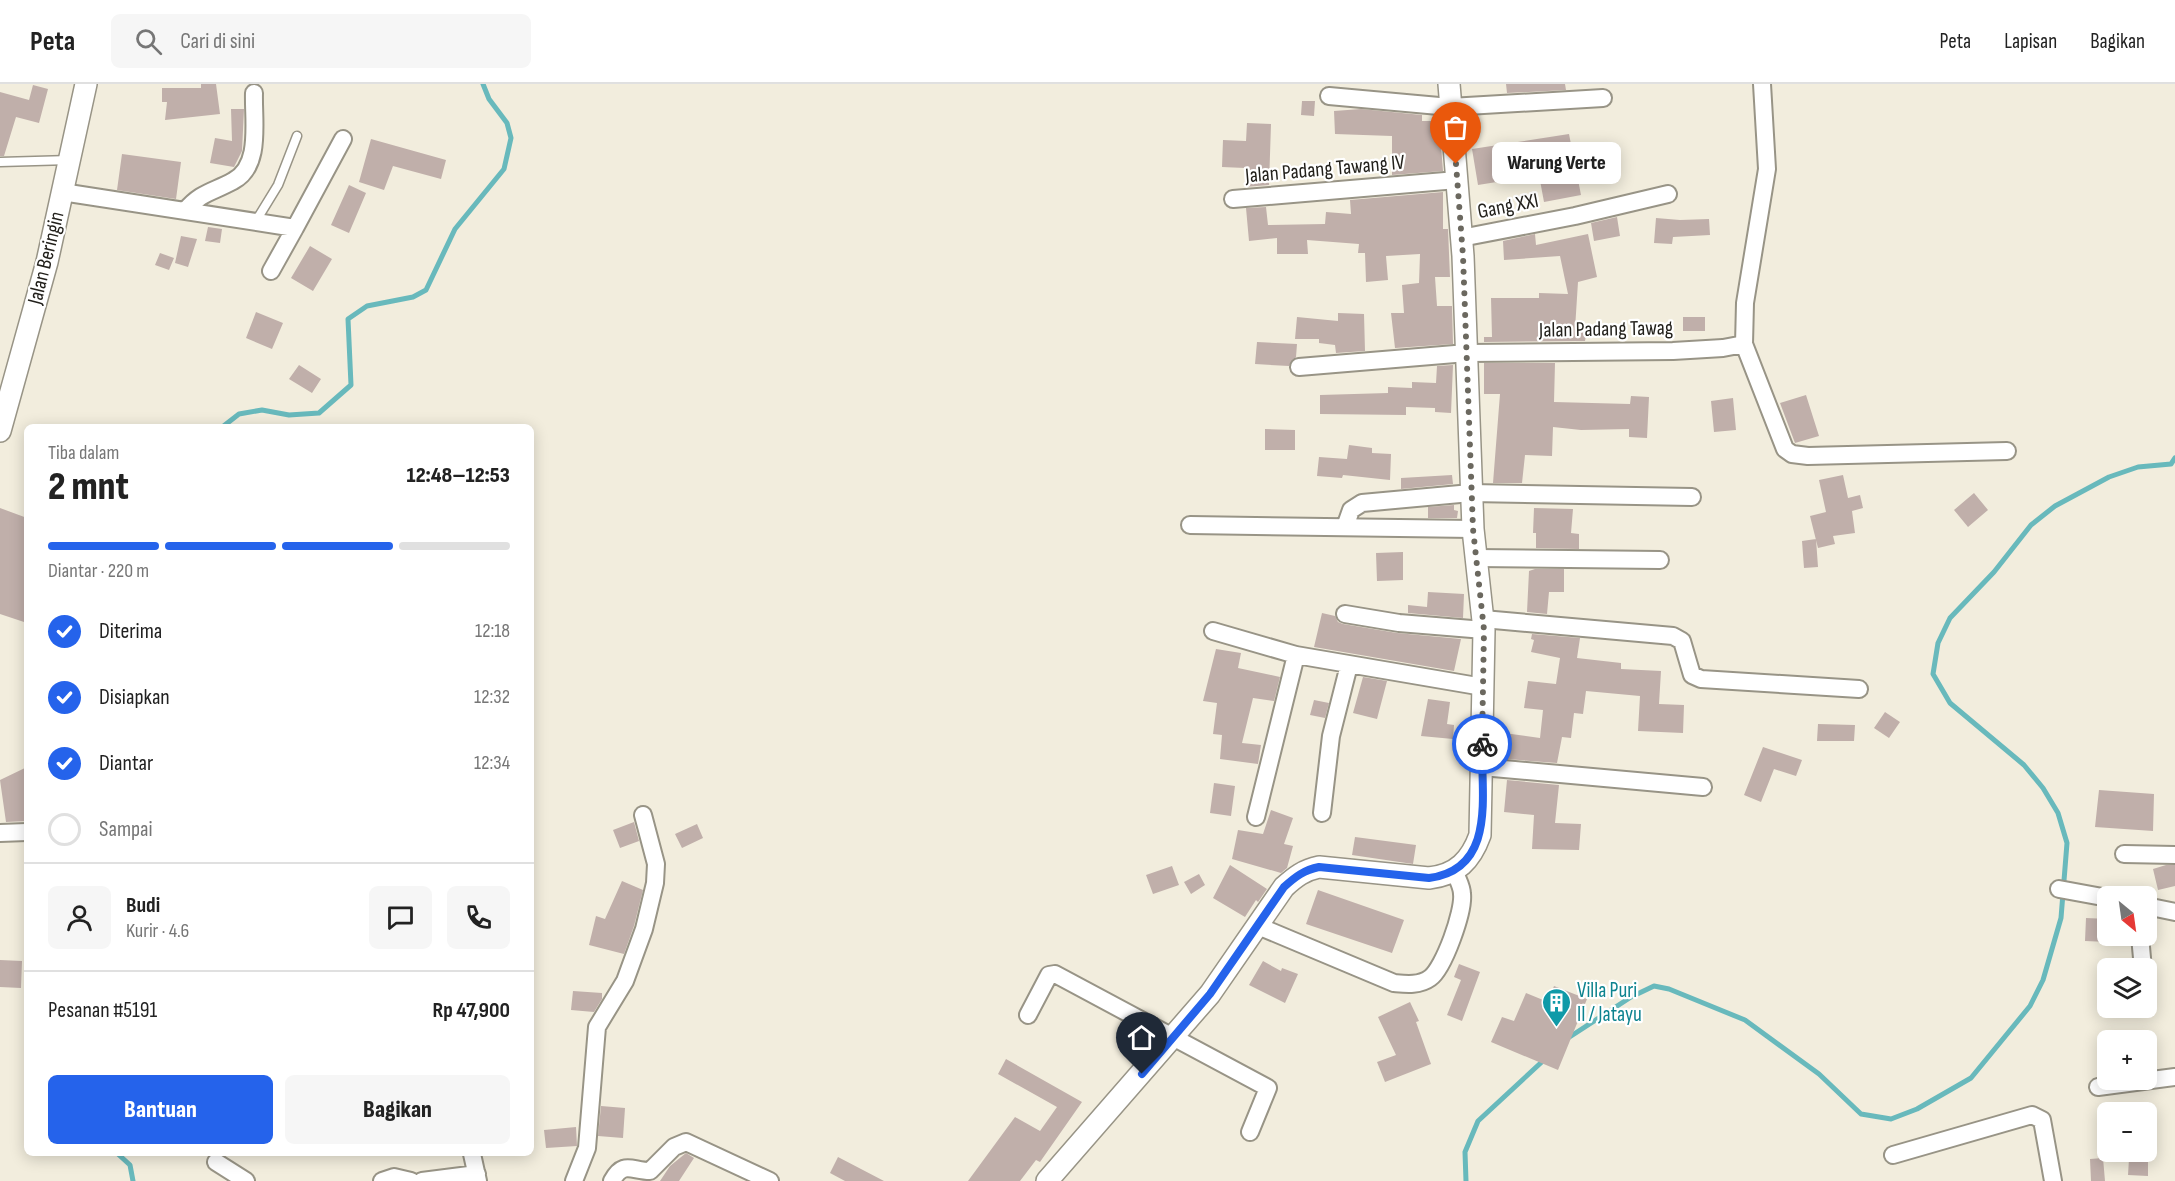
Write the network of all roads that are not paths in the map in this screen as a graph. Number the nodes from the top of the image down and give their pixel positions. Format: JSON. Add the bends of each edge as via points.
{"nodes":[{"id":1,"x":1449,"y":84,"type":"edge"},
{"id":2,"x":1762,"y":84,"type":"edge"},
{"id":3,"x":83,"y":85,"type":"edge"},
{"id":4,"x":254,"y":93,"type":"dead end"},
{"id":5,"x":1329,"y":96,"type":"dead end"},
{"id":6,"x":1603,"y":98,"type":"dead end"},
{"id":7,"x":1450,"y":107,"type":"junction"},
{"id":8,"x":297,"y":136,"type":"dead end"},
{"id":9,"x":343,"y":139,"type":"dead end"},
{"id":10,"x":70,"y":160,"type":"junction"},
{"id":11,"x":0,"y":162,"type":"edge"},
{"id":12,"x":1457,"y":180,"type":"junction"},
{"id":13,"x":62,"y":192,"type":"junction"},
{"id":14,"x":1668,"y":194,"type":"dead end"},
{"id":15,"x":1233,"y":199,"type":"dead end"},
{"id":16,"x":185,"y":211,"type":"junction"},
{"id":17,"x":256,"y":221,"type":"junction"},
{"id":18,"x":295,"y":228,"type":"junction"},
{"id":19,"x":1461,"y":238,"type":"junction"},
{"id":20,"x":271,"y":270,"type":"dead end"},
{"id":21,"x":1744,"y":344,"type":"junction"},
{"id":22,"x":1467,"y":353,"type":"junction"},
{"id":23,"x":1299,"y":367,"type":"dead end"},
{"id":24,"x":0,"y":431,"type":"edge"},
{"id":25,"x":2007,"y":452,"type":"dead end"},
{"id":26,"x":1471,"y":493,"type":"junction"},
{"id":27,"x":1692,"y":497,"type":"dead end"},
{"id":28,"x":1190,"y":525,"type":"dead end"},
{"id":29,"x":1345,"y":527,"type":"junction"},
{"id":30,"x":1473,"y":529,"type":"junction"},
{"id":31,"x":1476,"y":558,"type":"junction"},
{"id":32,"x":1660,"y":560,"type":"dead end"},
{"id":33,"x":1345,"y":614,"type":"dead end"},
{"id":34,"x":1483,"y":625,"type":"junction"},
{"id":35,"x":1213,"y":631,"type":"dead end"},
{"id":36,"x":1296,"y":655,"type":"junction"},
{"id":37,"x":1349,"y":665,"type":"junction"},
{"id":38,"x":1483,"y":687,"type":"junction"},
{"id":39,"x":1859,"y":689,"type":"dead end"},
{"id":40,"x":1482,"y":767,"type":"junction"},
{"id":41,"x":1703,"y":787,"type":"dead end"},
{"id":42,"x":1322,"y":813,"type":"dead end"},
{"id":43,"x":643,"y":815,"type":"dead end"},
{"id":44,"x":1256,"y":817,"type":"dead end"},
{"id":45,"x":24,"y":832,"type":"edge"},
{"id":46,"x":0,"y":833,"type":"edge"},
{"id":47,"x":2124,"y":854,"type":"dead end"},
{"id":48,"x":2175,"y":855,"type":"edge"},
{"id":49,"x":1455,"y":872,"type":"junction"},
{"id":50,"x":2058,"y":889,"type":"dead end"},
{"id":51,"x":2097,"y":896,"type":"edge"},
{"id":52,"x":2157,"y":908,"type":"edge"},
{"id":53,"x":2175,"y":912,"type":"edge"},
{"id":54,"x":1257,"y":926,"type":"junction"},
{"id":55,"x":1028,"y":1015,"type":"dead end"},
{"id":56,"x":1174,"y":1039,"type":"junction"},
{"id":57,"x":2175,"y":1077,"type":"edge"},
{"id":58,"x":2157,"y":1079,"type":"edge"},
{"id":59,"x":1250,"y":1132,"type":"dead end"},
{"id":60,"x":1893,"y":1155,"type":"dead end"},
{"id":61,"x":472,"y":1156,"type":"edge"},
{"id":62,"x":216,"y":1162,"type":"dead end"},
{"id":63,"x":477,"y":1177,"type":"edge"},
{"id":64,"x":246,"y":1181,"type":"edge"},
{"id":65,"x":382,"y":1181,"type":"edge"},
{"id":66,"x":411,"y":1181,"type":"edge"},
{"id":67,"x":422,"y":1181,"type":"edge"},
{"id":68,"x":574,"y":1181,"type":"edge"},
{"id":69,"x":612,"y":1181,"type":"edge"},
{"id":70,"x":770,"y":1181,"type":"edge"},
{"id":71,"x":1047,"y":1181,"type":"edge"},
{"id":72,"x":2053,"y":1181,"type":"edge"}],
"edges":[{"from":1,"to":7,"type":"street"},
{"from":2,"to":21,"type":"street","via":[[1767,169],[1745,303]]},
{"from":3,"to":10,"type":"street","name":"Jalan Beringin"},
{"from":4,"to":16,"type":"street","via":[[249,166],[233,181],[196,198]]},
{"from":5,"to":7,"type":"street"},
{"from":6,"to":7,"type":"street"},
{"from":7,"to":12,"type":"street"},
{"from":8,"to":17,"type":"lane","via":[[278,185]]},
{"from":9,"to":18,"type":"street"},
{"from":10,"to":11,"type":"lane"},
{"from":10,"to":13,"type":"street","name":"Jalan Beringin"},
{"from":12,"to":15,"type":"street","name":"Jalan Padang Tawang IV"},
{"from":12,"to":19,"type":"street"},
{"from":13,"to":16,"type":"street"},
{"from":13,"to":24,"type":"street","name":"Jalan Beringin","via":[[47,262]]},
{"from":14,"to":19,"type":"street","name":"Gang XXI"},
{"from":16,"to":17,"type":"street"},
{"from":17,"to":18,"type":"street"},
{"from":18,"to":20,"type":"street"},
{"from":19,"to":22,"type":"street"},
{"from":21,"to":22,"type":"street","name":"Jalan Padang Tawag","via":[[1673,351]]},
{"from":21,"to":25,"type":"street","via":[[1785,449],[1792,454]]},
{"from":22,"to":23,"type":"street","name":"Jalan Padang Tawag"},
{"from":22,"to":26,"type":"street"},
{"from":26,"to":27,"type":"street"},
{"from":26,"to":29,"type":"street","via":[[1362,503],[1351,510]]},
{"from":26,"to":30,"type":"street"},
{"from":28,"to":29,"type":"street"},
{"from":29,"to":30,"type":"street"},
{"from":30,"to":31,"type":"street"},
{"from":31,"to":32,"type":"street"},
{"from":31,"to":34,"type":"street"},
{"from":33,"to":34,"type":"street","via":[[1399,623]]},
{"from":34,"to":38,"type":"street"},
{"from":34,"to":39,"type":"street","via":[[1674,636],[1682,641],[1692,675],[1701,679]]},
{"from":35,"to":36,"type":"street"},
{"from":36,"to":37,"type":"street"},
{"from":36,"to":44,"type":"street"},
{"from":37,"to":38,"type":"street"},
{"from":37,"to":42,"type":"street","via":[[1331,736]]},
{"from":38,"to":40,"type":"street"},
{"from":40,"to":41,"type":"street"},
{"from":40,"to":49,"type":"street","via":[[1480,835],[1475,850]]},
{"from":43,"to":68,"type":"street","via":[[656,864],[655,883],[625,981],[597,1027],[587,1148]]},
{"from":45,"to":46,"type":"street"},
{"from":47,"to":48,"type":"street"},
{"from":49,"to":54,"type":"street","via":[[1429,878],[1319,867],[1301,873],[1284,887]]},
{"from":49,"to":54,"type":"street","via":[[1462,892],[1462,911],[1440,965],[1430,978],[1414,984],[1394,983]]},
{"from":50,"to":51,"type":"street"},
{"from":52,"to":53,"type":"street"},
{"from":54,"to":56,"type":"street"},
{"from":55,"to":56,"type":"street","via":[[1049,975],[1055,974]]},
{"from":56,"to":59,"type":"street","via":[[1268,1088]]},
{"from":56,"to":71,"type":"street"},
{"from":57,"to":58,"type":"street"},
{"from":60,"to":72,"type":"street","via":[[2032,1115],[2042,1120]]},
{"from":61,"to":63,"type":"street"},
{"from":62,"to":64,"type":"street"},
{"from":63,"to":67,"type":"street"},
{"from":65,"to":66,"type":"street","via":[[399,1177]]},
{"from":69,"to":70,"type":"street","via":[[623,1169],[650,1171],[686,1142]]}]}
